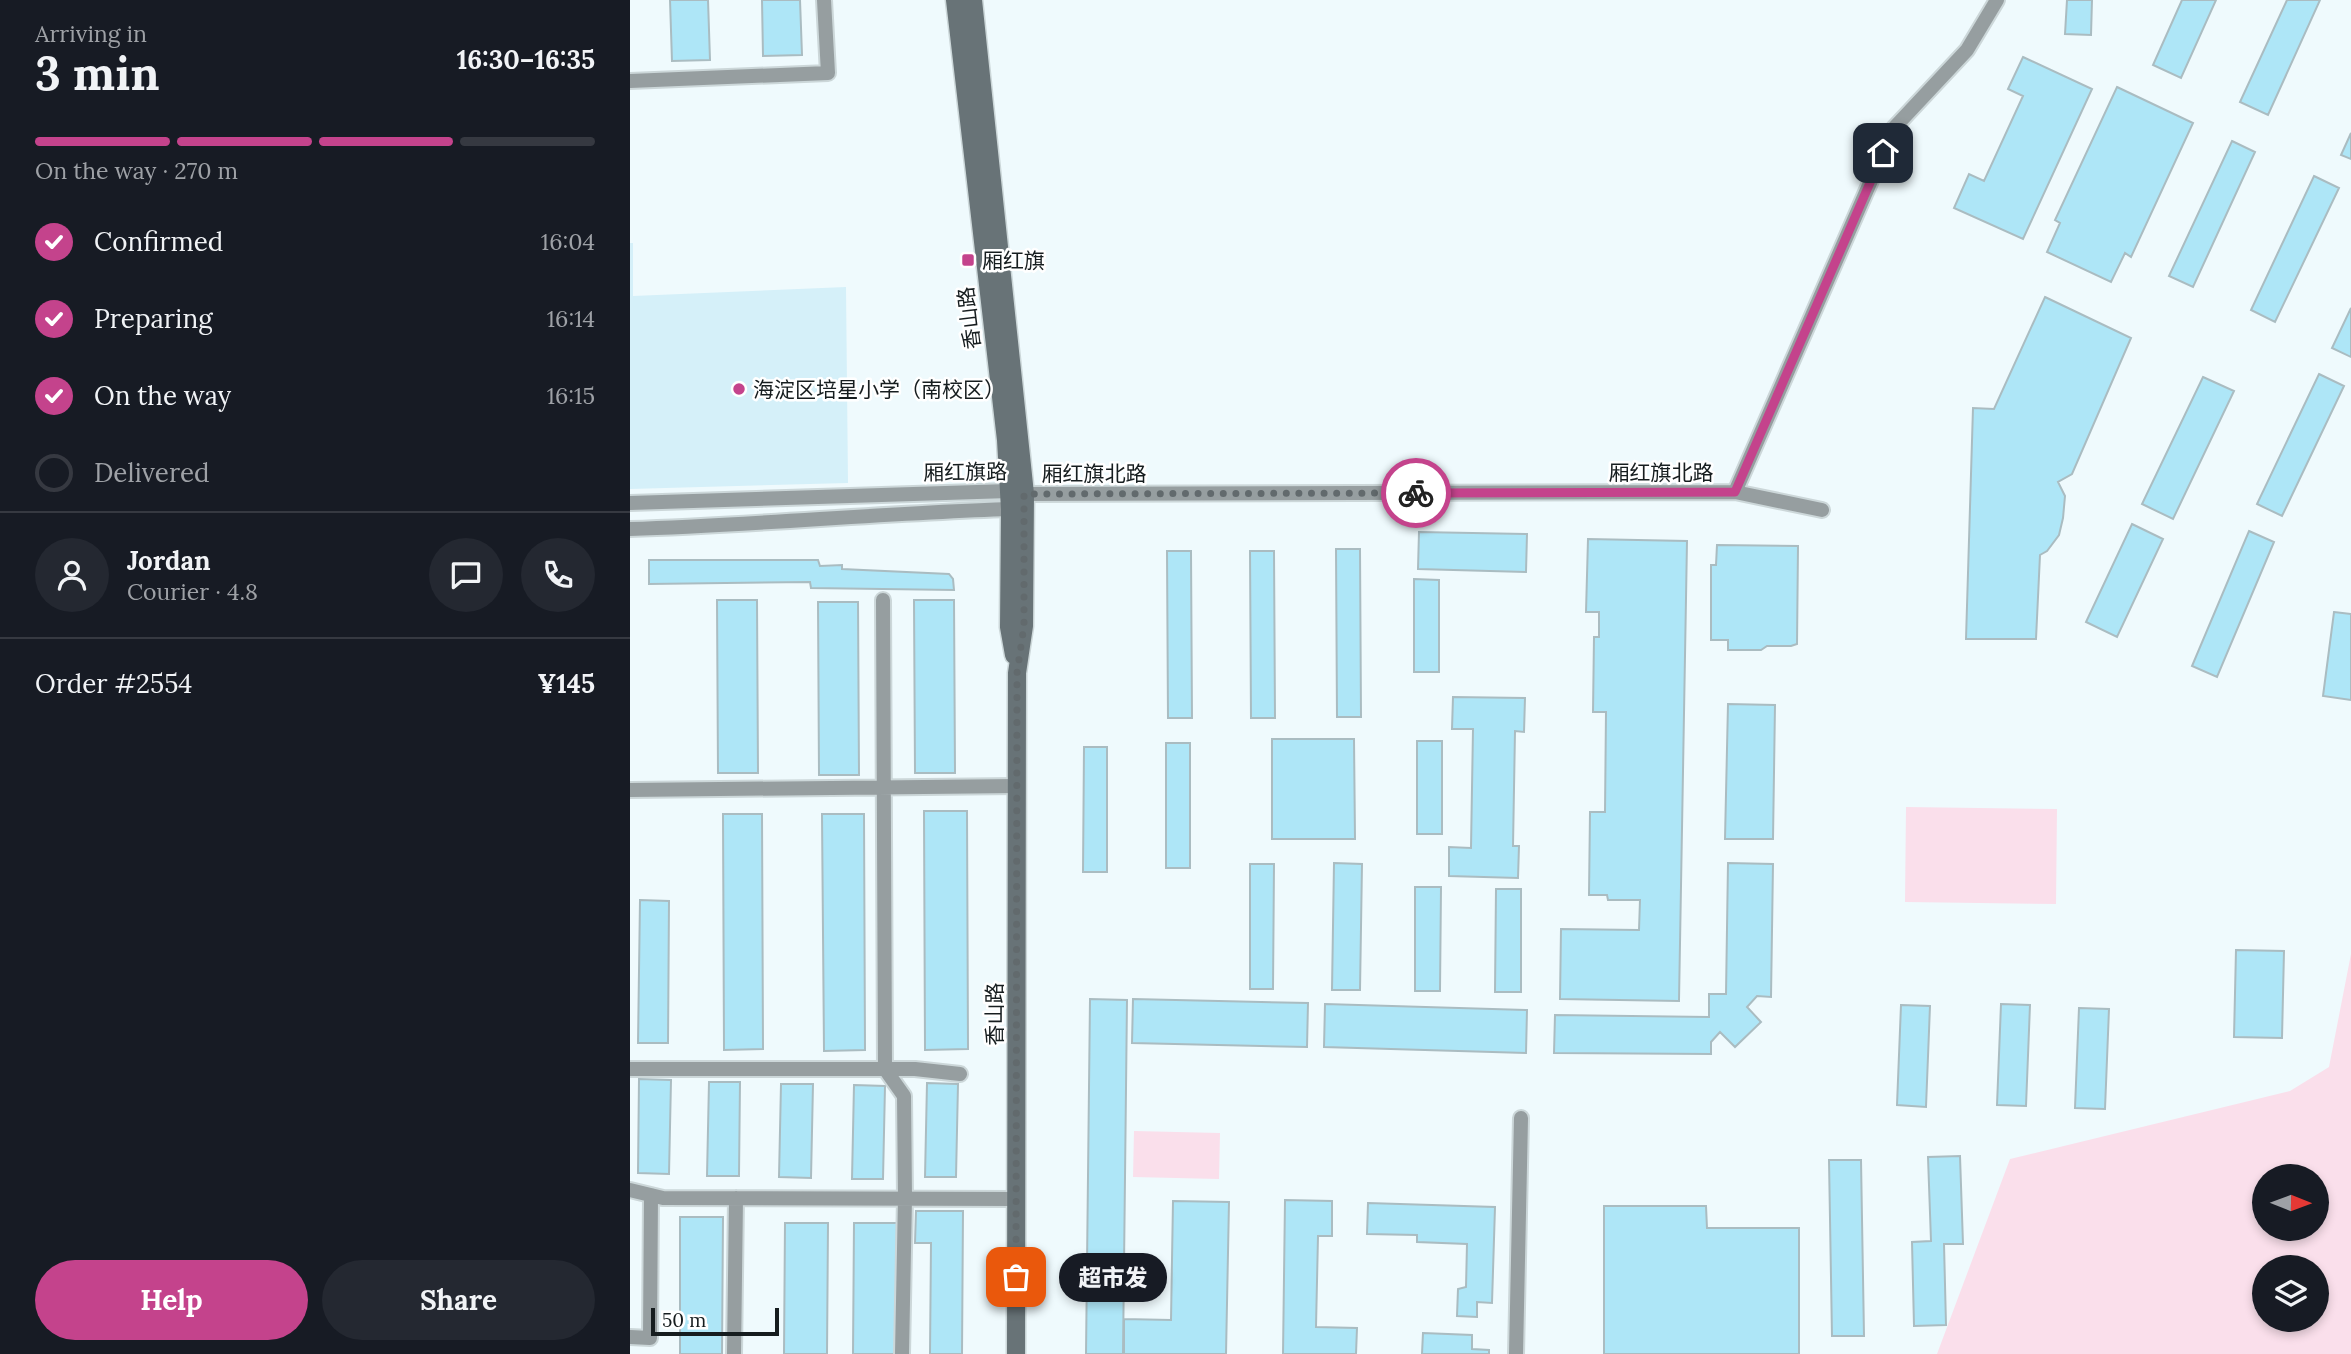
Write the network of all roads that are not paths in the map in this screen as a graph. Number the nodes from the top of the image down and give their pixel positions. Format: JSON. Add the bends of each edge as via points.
{"nodes":[{"id":1,"x":824,"y":0,"type":"edge"},
{"id":2,"x":955,"y":0,"type":"edge"},
{"id":3,"x":972,"y":0,"type":"edge"},
{"id":4,"x":1997,"y":0,"type":"edge"},
{"id":5,"x":630,"y":81,"type":"edge"},
{"id":6,"x":1735,"y":492,"type":"junction"},
{"id":7,"x":1015,"y":498,"type":"junction"},
{"id":8,"x":630,"y":503,"type":"edge"},
{"id":9,"x":1822,"y":510,"type":"dead end"},
{"id":10,"x":630,"y":529,"type":"edge"},
{"id":11,"x":883,"y":600,"type":"dead end"},
{"id":12,"x":1017,"y":786,"type":"junction"},
{"id":13,"x":884,"y":788,"type":"junction"},
{"id":14,"x":630,"y":790,"type":"edge"},
{"id":15,"x":630,"y":1069,"type":"edge"},
{"id":16,"x":885,"y":1069,"type":"junction"},
{"id":17,"x":960,"y":1074,"type":"dead end"},
{"id":18,"x":1521,"y":1118,"type":"dead end"},
{"id":19,"x":630,"y":1190,"type":"edge"},
{"id":20,"x":651,"y":1195,"type":"junction"},
{"id":21,"x":736,"y":1198,"type":"junction"},
{"id":22,"x":905,"y":1198,"type":"junction"},
{"id":23,"x":1016,"y":1199,"type":"junction"},
{"id":24,"x":630,"y":1337,"type":"edge"},
{"id":25,"x":734,"y":1354,"type":"edge"},
{"id":26,"x":902,"y":1354,"type":"edge"},
{"id":27,"x":1016,"y":1354,"type":"edge"},
{"id":28,"x":1517,"y":1354,"type":"edge"}],
"edges":[{"from":1,"to":5,"type":"street","via":[[828,73]]},
{"from":2,"to":7,"type":"street","name":"香山路"},
{"from":3,"to":7,"type":"street","name":"香山路"},
{"from":4,"to":6,"type":"street","name":"厢红旗北路","via":[[1967,51],[1894,128]]},
{"from":6,"to":7,"type":"street","name":"厢红旗北路"},
{"from":6,"to":9,"type":"street"},
{"from":7,"to":8,"type":"street","name":"厢红旗路"},
{"from":7,"to":10,"type":"street","name":"厢红旗路","via":[[751,525]]},
{"from":7,"to":12,"type":"street","name":"香山路","via":[[1009,627],[1017,673]]},
{"from":11,"to":13,"type":"street"},
{"from":12,"to":13,"type":"street"},
{"from":12,"to":23,"type":"street","name":"香山路"},
{"from":13,"to":14,"type":"street"},
{"from":13,"to":16,"type":"street"},
{"from":15,"to":16,"type":"street"},
{"from":16,"to":17,"type":"street"},
{"from":16,"to":22,"type":"street","via":[[904,1096]]},
{"from":18,"to":28,"type":"street"},
{"from":19,"to":20,"type":"street"},
{"from":20,"to":21,"type":"street"},
{"from":20,"to":24,"type":"street","via":[[650,1338]]},
{"from":21,"to":22,"type":"street"},
{"from":21,"to":25,"type":"street"},
{"from":22,"to":23,"type":"street"},
{"from":22,"to":26,"type":"street"},
{"from":23,"to":27,"type":"street","name":"香山路"}]}
